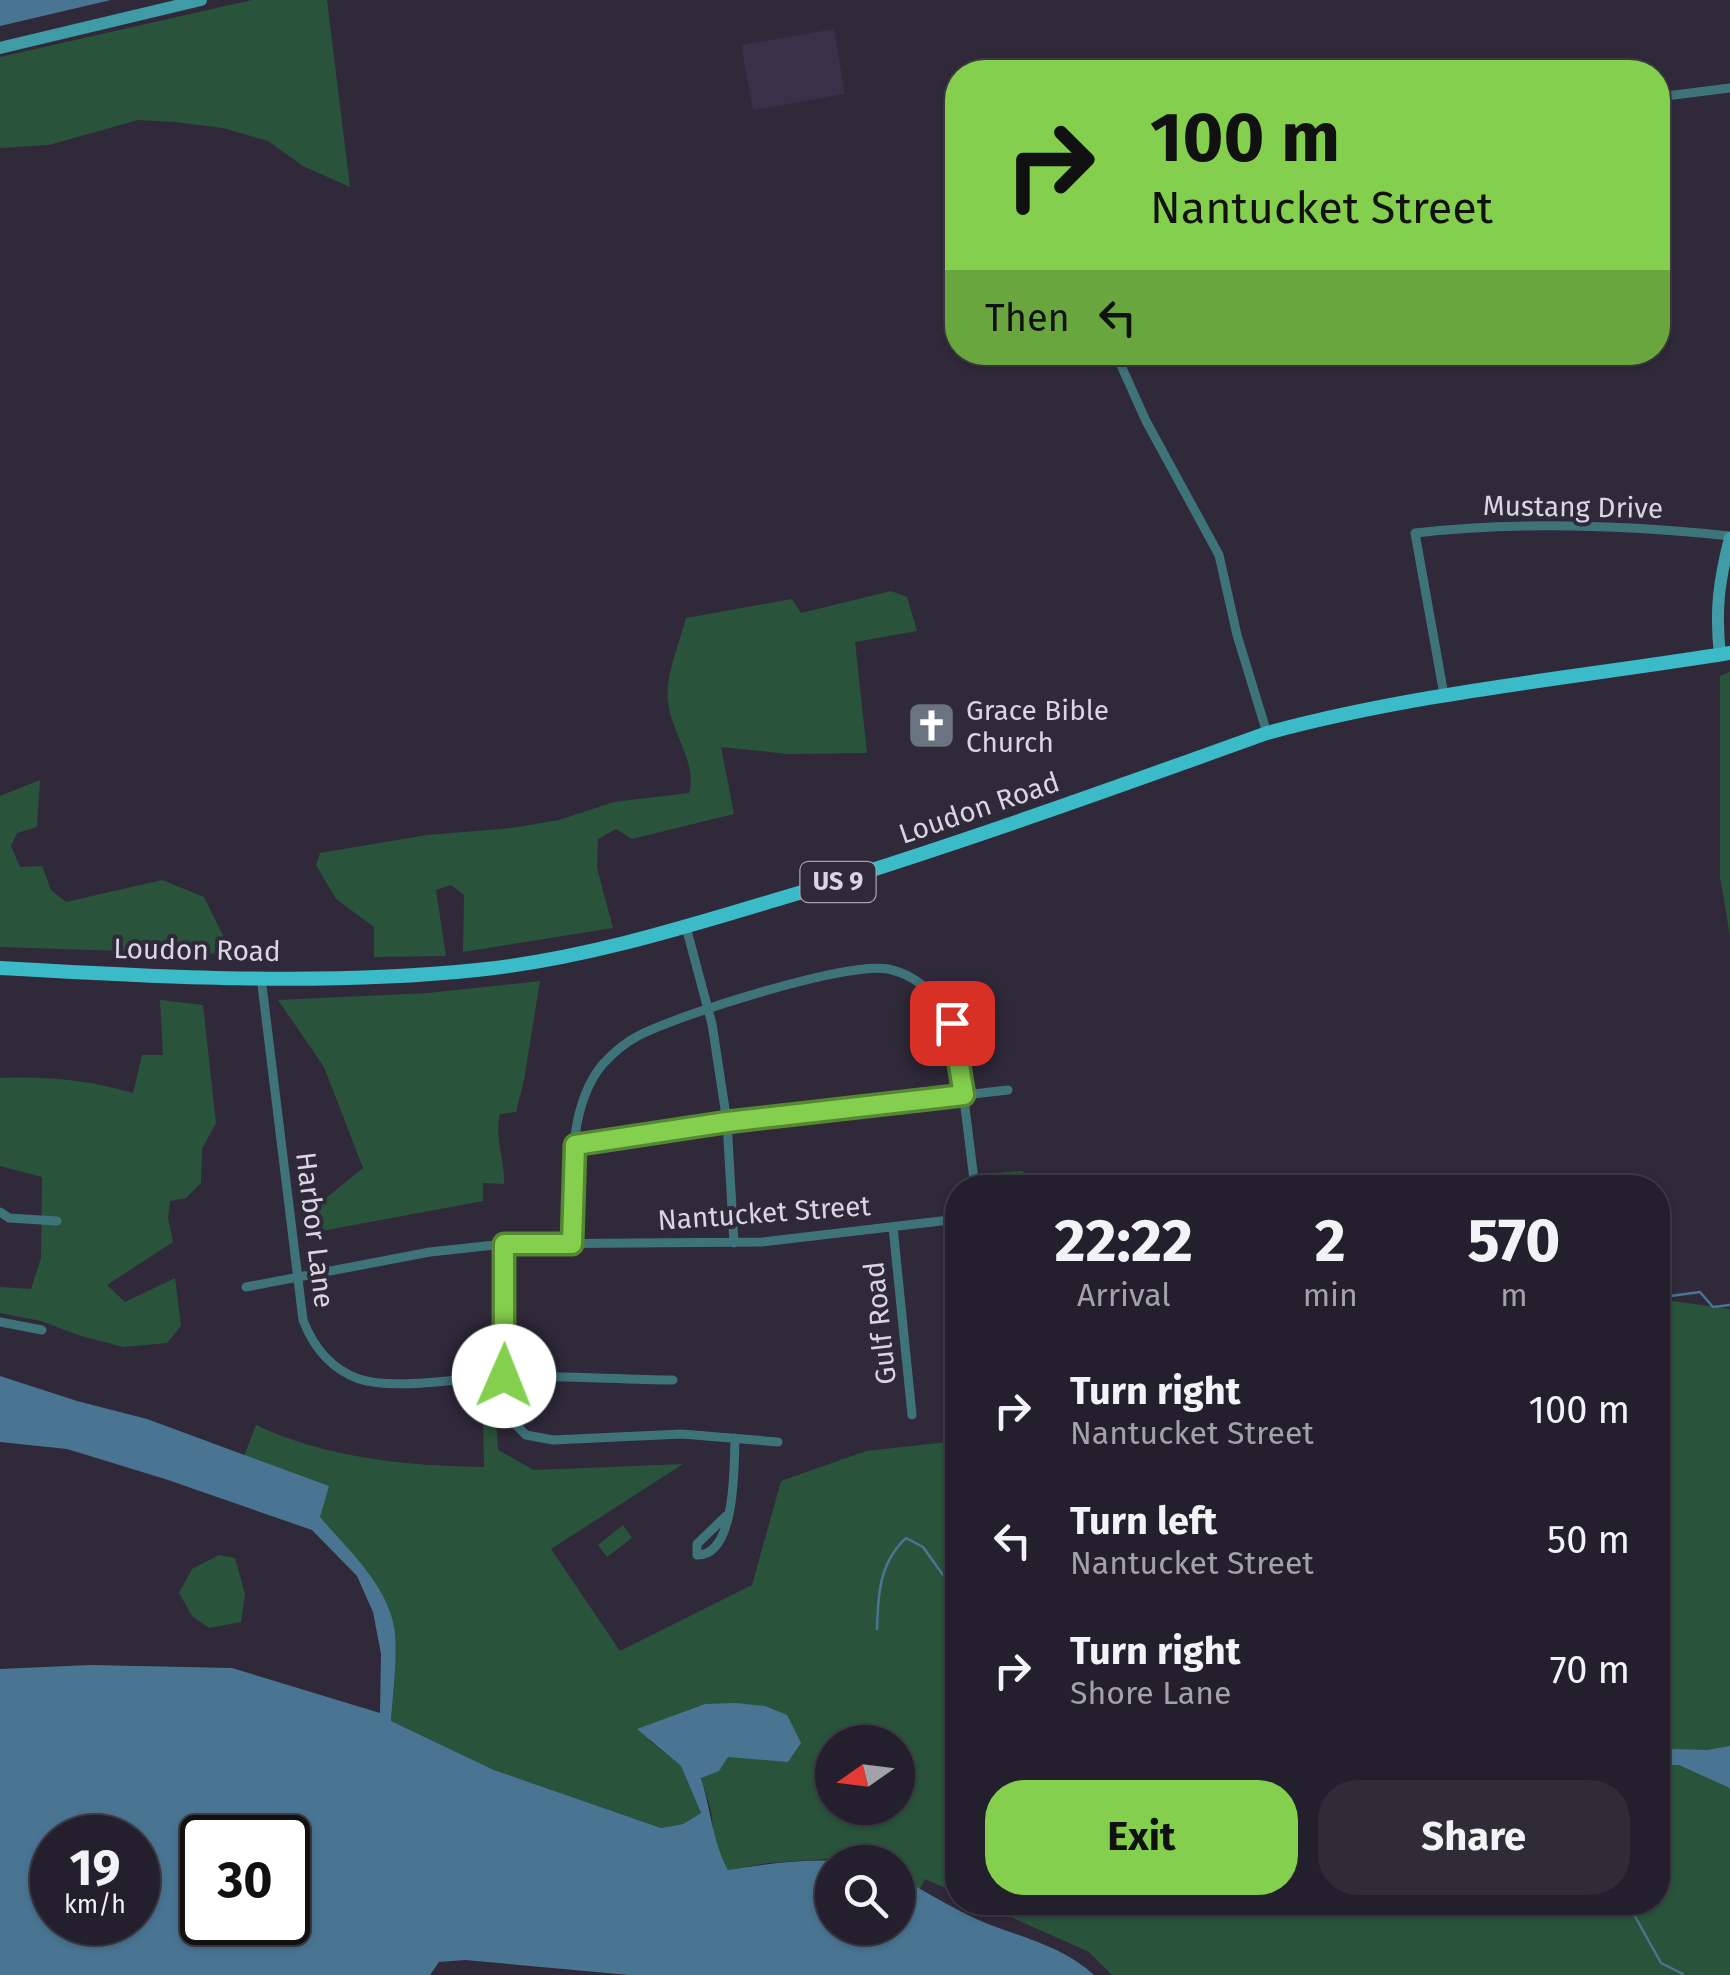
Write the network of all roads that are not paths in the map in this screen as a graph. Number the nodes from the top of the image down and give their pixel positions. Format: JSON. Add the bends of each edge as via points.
{"nodes":[{"id":1,"x":202,"y":0,"type":"edge"},
{"id":2,"x":0,"y":48,"type":"edge"},
{"id":3,"x":1730,"y":88,"type":"edge"},
{"id":4,"x":1670,"y":96,"type":"edge"},
{"id":5,"x":1121,"y":365,"type":"edge"},
{"id":6,"x":1730,"y":537,"type":"edge"},
{"id":7,"x":1725,"y":654,"type":"edge"},
{"id":8,"x":1444,"y":695,"type":"junction"},
{"id":9,"x":1267,"y":734,"type":"junction"},
{"id":10,"x":686,"y":928,"type":"junction"},
{"id":11,"x":0,"y":968,"type":"edge"},
{"id":12,"x":261,"y":977,"type":"junction"},
{"id":13,"x":708,"y":1010,"type":"junction"},
{"id":14,"x":1008,"y":1090,"type":"dead end"},
{"id":15,"x":964,"y":1095,"type":"junction"},
{"id":16,"x":727,"y":1122,"type":"junction"},
{"id":17,"x":575,"y":1145,"type":"junction"},
{"id":18,"x":973,"y":1175,"type":"edge"},
{"id":19,"x":0,"y":1212,"type":"edge"},
{"id":20,"x":57,"y":1221,"type":"dead end"},
{"id":21,"x":945,"y":1221,"type":"edge"},
{"id":22,"x":893,"y":1227,"type":"junction"},
{"id":23,"x":734,"y":1243,"type":"junction"},
{"id":24,"x":504,"y":1244,"type":"junction"},
{"id":25,"x":572,"y":1244,"type":"junction"},
{"id":26,"x":296,"y":1279,"type":"junction"},
{"id":27,"x":246,"y":1287,"type":"dead end"},
{"id":28,"x":0,"y":1322,"type":"edge"},
{"id":29,"x":42,"y":1330,"type":"dead end"},
{"id":30,"x":504,"y":1376,"type":"junction"},
{"id":31,"x":674,"y":1380,"type":"dead end"},
{"id":32,"x":912,"y":1414,"type":"dead end"},
{"id":33,"x":735,"y":1438,"type":"junction"},
{"id":34,"x":778,"y":1442,"type":"dead end"},
{"id":35,"x":726,"y":1516,"type":"dead end"}],
"edges":[{"from":1,"to":2,"type":"street"},
{"from":3,"to":4,"type":"street"},
{"from":5,"to":9,"type":"street","via":[[1219,555]]},
{"from":6,"to":7,"type":"street","via":[[1716,612]]},
{"from":6,"to":8,"type":"street","name":"Mustang Drive","via":[[1540,525],[1415,532]]},
{"from":7,"to":8,"type":"main road","name":"Loudon Road","number":"US 9"},
{"from":8,"to":9,"type":"main road","name":"Loudon Road","number":"US 9"},
{"from":9,"to":10,"type":"main road","name":"Loudon Road","number":"US 9"},
{"from":10,"to":12,"type":"main road","name":"Loudon Road","number":"US 9","via":[[479,970]]},
{"from":10,"to":13,"type":"street"},
{"from":11,"to":12,"type":"main road","name":"Loudon Road","number":"US 9"},
{"from":12,"to":26,"type":"street","name":"Harbor Lane"},
{"from":13,"to":15,"type":"street","via":[[850,971],[895,970],[943,1006],[956,1036]]},
{"from":13,"to":16,"type":"street"},
{"from":13,"to":17,"type":"street","via":[[634,1038],[600,1068]]},
{"from":14,"to":15,"type":"street"},
{"from":15,"to":16,"type":"street"},
{"from":15,"to":18,"type":"street"},
{"from":16,"to":17,"type":"street"},
{"from":16,"to":23,"type":"street"},
{"from":17,"to":25,"type":"street"},
{"from":19,"to":20,"type":"street"},
{"from":21,"to":22,"type":"street","name":"Nantucket Street"},
{"from":22,"to":23,"type":"street","name":"Nantucket Street"},
{"from":22,"to":32,"type":"street","name":"Gulf Road"},
{"from":23,"to":25,"type":"street","name":"Nantucket Street"},
{"from":24,"to":25,"type":"street","name":"Nantucket Street"},
{"from":24,"to":26,"type":"street","name":"Nantucket Street"},
{"from":24,"to":30,"type":"street"},
{"from":26,"to":27,"type":"street","name":"Nantucket Street"},
{"from":26,"to":30,"type":"street","name":"Harbor Lane","via":[[310,1339],[349,1374],[380,1382]]},
{"from":28,"to":29,"type":"street"},
{"from":30,"to":31,"type":"street","name":"Harbor Lane"},
{"from":30,"to":33,"type":"street","via":[[508,1417],[526,1435]]},
{"from":33,"to":34,"type":"street"},
{"from":33,"to":35,"type":"street"}]}
